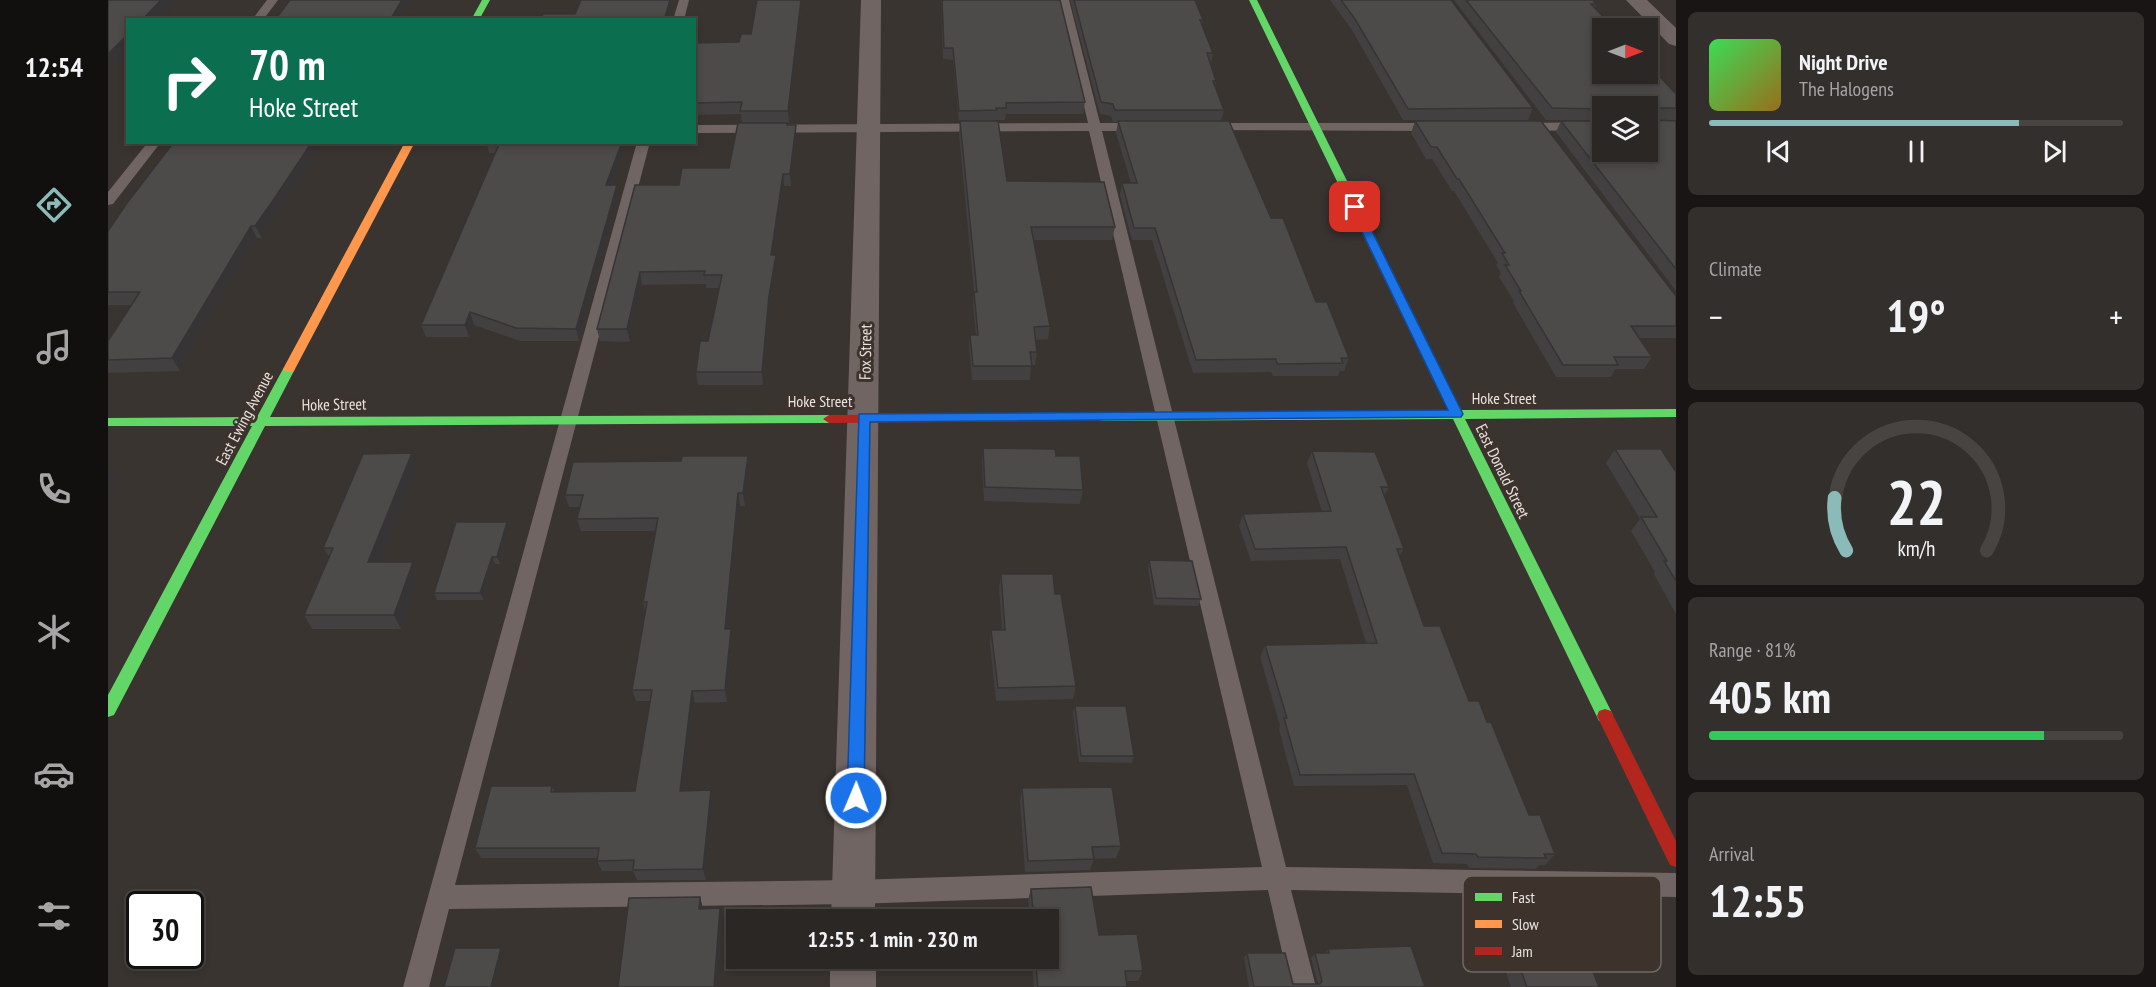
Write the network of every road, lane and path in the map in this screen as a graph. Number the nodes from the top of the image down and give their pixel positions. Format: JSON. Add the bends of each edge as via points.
{"nodes":[{"id":1,"x":273,"y":0,"type":"edge"},
{"id":2,"x":486,"y":0,"type":"edge"},
{"id":3,"x":684,"y":0,"type":"edge"},
{"id":4,"x":871,"y":0,"type":"edge"},
{"id":5,"x":1064,"y":0,"type":"edge"},
{"id":6,"x":1253,"y":0,"type":"edge"},
{"id":7,"x":1636,"y":0,"type":"edge"},
{"id":8,"x":259,"y":18,"type":"edge"},
{"id":9,"x":476,"y":18,"type":"edge"},
{"id":10,"x":679,"y":18,"type":"edge"},
{"id":11,"x":1676,"y":40,"type":"edge"},
{"id":12,"x":1592,"y":126,"type":"edge"},
{"id":13,"x":1152,"y":127,"type":"edge"},
{"id":14,"x":1197,"y":127,"type":"edge"},
{"id":15,"x":1316,"y":127,"type":"junction"},
{"id":16,"x":1452,"y":127,"type":"edge"},
{"id":17,"x":1508,"y":127,"type":"edge"},
{"id":18,"x":870,"y":128,"type":"junction"},
{"id":19,"x":1095,"y":128,"type":"junction"},
{"id":20,"x":696,"y":129,"type":"edge"},
{"id":21,"x":153,"y":144,"type":"edge"},
{"id":22,"x":409,"y":144,"type":"edge"},
{"id":23,"x":643,"y":144,"type":"edge"},
{"id":24,"x":108,"y":201,"type":"edge"},
{"id":25,"x":1676,"y":413,"type":"edge"},
{"id":26,"x":1457,"y":414,"type":"junction"},
{"id":27,"x":1165,"y":415,"type":"junction"},
{"id":28,"x":864,"y":417,"type":"junction"},
{"id":29,"x":569,"y":418,"type":"junction"},
{"id":30,"x":261,"y":421,"type":"junction"},
{"id":31,"x":108,"y":422,"type":"edge"},
{"id":32,"x":108,"y":710,"type":"edge"},
{"id":33,"x":1676,"y":859,"type":"edge"},
{"id":34,"x":1277,"y":878,"type":"junction"},
{"id":35,"x":1463,"y":881,"type":"edge"},
{"id":36,"x":1661,"y":885,"type":"edge"},
{"id":37,"x":1676,"y":885,"type":"edge"},
{"id":38,"x":439,"y":897,"type":"junction"},
{"id":39,"x":853,"y":906,"type":"edge"},
{"id":40,"x":853,"y":969,"type":"edge"},
{"id":41,"x":416,"y":987,"type":"edge"},
{"id":42,"x":853,"y":987,"type":"edge"},
{"id":43,"x":1303,"y":987,"type":"edge"}],
"edges":[{"from":1,"to":8,"type":"lane"},
{"from":2,"to":9,"type":"street"},
{"from":3,"to":10,"type":"lane"},
{"from":4,"to":18,"type":"street","name":"Fox Street"},
{"from":5,"to":19,"type":"lane"},
{"from":6,"to":15,"type":"street","name":"East Donald Street"},
{"from":7,"to":11,"type":"street"},
{"from":12,"to":17,"type":"lane"},
{"from":13,"to":19,"type":"lane"},
{"from":14,"to":15,"type":"lane"},
{"from":15,"to":16,"type":"lane"},
{"from":15,"to":26,"type":"street","name":"East Donald Street"},
{"from":18,"to":19,"type":"lane"},
{"from":18,"to":20,"type":"lane"},
{"from":18,"to":28,"type":"street","name":"Fox Street"},
{"from":19,"to":27,"type":"lane"},
{"from":21,"to":24,"type":"lane"},
{"from":22,"to":30,"type":"street","name":"East Ewing Avenue"},
{"from":23,"to":29,"type":"lane"},
{"from":25,"to":26,"type":"street","name":"Hoke Street"},
{"from":26,"to":27,"type":"street","name":"Hoke Street"},
{"from":26,"to":33,"type":"street","name":"East Donald Street"},
{"from":27,"to":28,"type":"street","name":"Hoke Street"},
{"from":27,"to":34,"type":"lane"},
{"from":28,"to":29,"type":"street","name":"Hoke Street"},
{"from":28,"to":39,"type":"street","name":"Fox Street"},
{"from":29,"to":30,"type":"street","name":"Hoke Street"},
{"from":29,"to":38,"type":"lane"},
{"from":30,"to":31,"type":"street","name":"Hoke Street"},
{"from":30,"to":32,"type":"street","name":"East Ewing Avenue"},
{"from":34,"to":35,"type":"lane"},
{"from":34,"to":39,"type":"lane"},
{"from":34,"to":43,"type":"lane"},
{"from":36,"to":37,"type":"lane"},
{"from":38,"to":39,"type":"lane"},
{"from":38,"to":41,"type":"lane"},
{"from":40,"to":42,"type":"street"}]}
